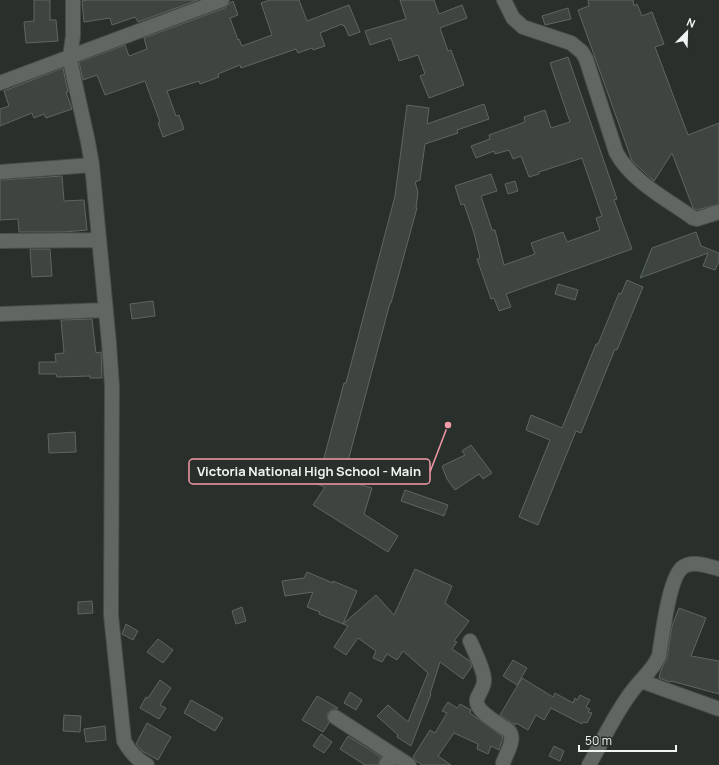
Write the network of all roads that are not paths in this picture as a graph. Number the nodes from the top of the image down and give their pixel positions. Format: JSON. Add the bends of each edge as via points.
{"nodes":[{"id":1,"x":73,"y":0,"type":"edge"},
{"id":2,"x":222,"y":0,"type":"edge"},
{"id":3,"x":504,"y":0,"type":"edge"},
{"id":4,"x":70,"y":57,"type":"junction"},
{"id":5,"x":0,"y":83,"type":"edge"},
{"id":6,"x":92,"y":165,"type":"junction"},
{"id":7,"x":0,"y":172,"type":"edge"},
{"id":8,"x":719,"y":212,"type":"edge"},
{"id":9,"x":99,"y":240,"type":"junction"},
{"id":10,"x":0,"y":241,"type":"edge"},
{"id":11,"x":106,"y":310,"type":"junction"},
{"id":12,"x":0,"y":314,"type":"edge"},
{"id":13,"x":719,"y":569,"type":"edge"},
{"id":14,"x":470,"y":641,"type":"dead end"},
{"id":15,"x":641,"y":681,"type":"junction"},
{"id":16,"x":719,"y":710,"type":"edge"},
{"id":17,"x":335,"y":717,"type":"dead end"},
{"id":18,"x":389,"y":760,"type":"edge"},
{"id":19,"x":503,"y":764,"type":"edge"},
{"id":20,"x":147,"y":765,"type":"edge"},
{"id":21,"x":409,"y":765,"type":"edge"},
{"id":22,"x":589,"y":765,"type":"edge"}],
"edges":[{"from":1,"to":4,"type":"street"},
{"from":2,"to":4,"type":"street"},
{"from":3,"to":8,"type":"street","via":[[513,18],[523,27],[571,43],[582,52],[616,152],[632,174],[693,218]]},
{"from":4,"to":5,"type":"street"},
{"from":4,"to":6,"type":"street"},
{"from":6,"to":7,"type":"street"},
{"from":6,"to":9,"type":"street"},
{"from":9,"to":10,"type":"street"},
{"from":9,"to":11,"type":"street"},
{"from":11,"to":12,"type":"street"},
{"from":11,"to":20,"type":"street","via":[[113,413],[112,627],[124,741],[134,756]]},
{"from":13,"to":15,"type":"street","via":[[691,564],[683,566],[678,571],[671,587],[659,656]]},
{"from":14,"to":19,"type":"street","via":[[484,676],[477,704],[485,715],[509,730],[511,734]]},
{"from":15,"to":16,"type":"street"},
{"from":15,"to":22,"type":"street","via":[[625,702]]},
{"from":17,"to":18,"type":"street"},
{"from":18,"to":21,"type":"street"}]}
